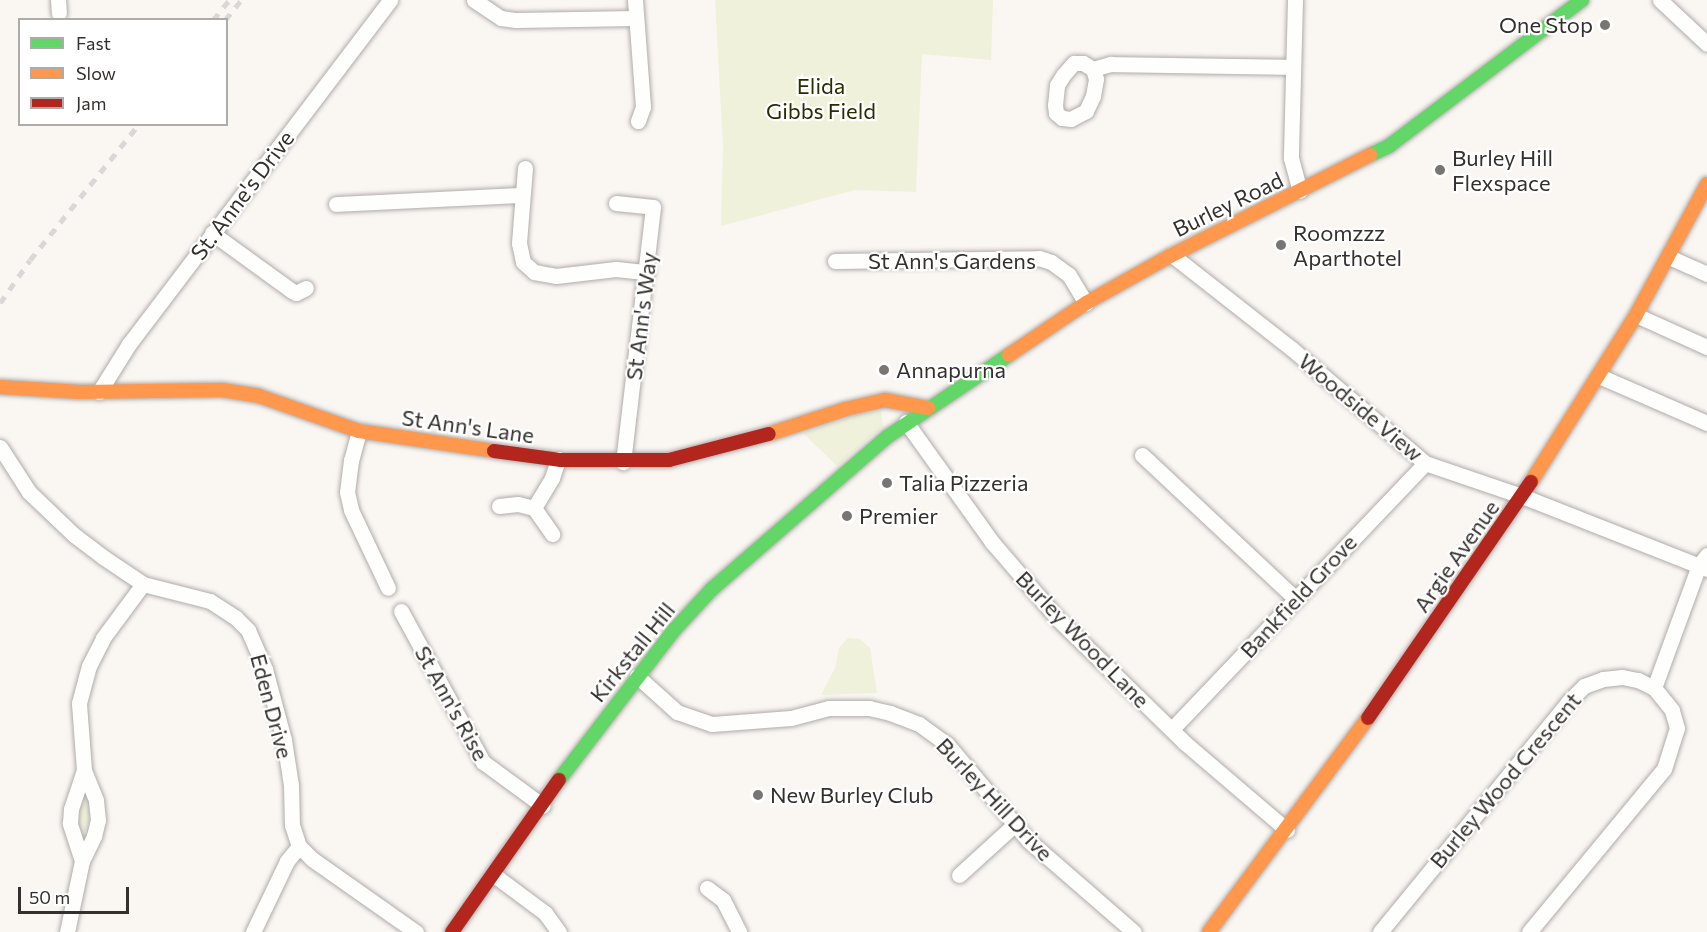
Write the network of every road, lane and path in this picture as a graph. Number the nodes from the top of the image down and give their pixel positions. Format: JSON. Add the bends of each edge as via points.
{"nodes":[{"id":1,"x":390,"y":0,"type":"edge"},
{"id":2,"x":474,"y":0,"type":"edge"},
{"id":3,"x":635,"y":0,"type":"edge"},
{"id":4,"x":1295,"y":0,"type":"edge"},
{"id":5,"x":1582,"y":0,"type":"edge"},
{"id":6,"x":1660,"y":0,"type":"edge"},
{"id":7,"x":636,"y":18,"type":"junction"},
{"id":8,"x":1707,"y":44,"type":"edge"},
{"id":9,"x":1293,"y":67,"type":"junction"},
{"id":10,"x":1093,"y":69,"type":"dead end"},
{"id":11,"x":638,"y":121,"type":"dead end"},
{"id":12,"x":525,"y":168,"type":"dead end"},
{"id":13,"x":1707,"y":184,"type":"edge"},
{"id":14,"x":1300,"y":191,"type":"junction"},
{"id":15,"x":522,"y":195,"type":"junction"},
{"id":16,"x":616,"y":203,"type":"dead end"},
{"id":17,"x":1703,"y":203,"type":"edge"},
{"id":18,"x":336,"y":204,"type":"dead end"},
{"id":19,"x":212,"y":233,"type":"junction"},
{"id":20,"x":1172,"y":255,"type":"junction"},
{"id":21,"x":1669,"y":257,"type":"junction"},
{"id":22,"x":835,"y":261,"type":"dead end"},
{"id":23,"x":648,"y":272,"type":"junction"},
{"id":24,"x":1707,"y":274,"type":"edge"},
{"id":25,"x":306,"y":288,"type":"dead end"},
{"id":26,"x":1086,"y":303,"type":"junction"},
{"id":27,"x":1636,"y":315,"type":"junction"},
{"id":28,"x":1707,"y":347,"type":"edge"},
{"id":29,"x":1599,"y":376,"type":"junction"},
{"id":30,"x":0,"y":387,"type":"edge"},
{"id":31,"x":99,"y":392,"type":"junction"},
{"id":32,"x":928,"y":408,"type":"junction"},
{"id":33,"x":906,"y":422,"type":"junction"},
{"id":34,"x":1707,"y":423,"type":"edge"},
{"id":35,"x":359,"y":431,"type":"junction"},
{"id":36,"x":887,"y":437,"type":"joint"},
{"id":37,"x":0,"y":447,"type":"edge"},
{"id":38,"x":1143,"y":455,"type":"dead end"},
{"id":39,"x":558,"y":459,"type":"junction"},
{"id":40,"x":623,"y":462,"type":"junction"},
{"id":41,"x":1425,"y":463,"type":"junction"},
{"id":42,"x":1522,"y":496,"type":"junction"},
{"id":43,"x":499,"y":506,"type":"dead end"},
{"id":44,"x":534,"y":508,"type":"junction"},
{"id":45,"x":552,"y":534,"type":"dead end"},
{"id":46,"x":1704,"y":563,"type":"edge"},
{"id":47,"x":143,"y":584,"type":"junction"},
{"id":48,"x":388,"y":588,"type":"dead end"},
{"id":49,"x":1296,"y":599,"type":"junction"},
{"id":50,"x":401,"y":611,"type":"dead end"},
{"id":51,"x":637,"y":676,"type":"junction"},
{"id":52,"x":1654,"y":688,"type":"junction"},
{"id":53,"x":1172,"y":729,"type":"junction"},
{"id":54,"x":84,"y":770,"type":"junction"},
{"id":55,"x":543,"y":806,"type":"junction"},
{"id":56,"x":1014,"y":824,"type":"junction"},
{"id":57,"x":1287,"y":830,"type":"junction"},
{"id":58,"x":299,"y":846,"type":"junction"},
{"id":59,"x":82,"y":861,"type":"junction"},
{"id":60,"x":494,"y":874,"type":"junction"},
{"id":61,"x":959,"y":875,"type":"dead end"},
{"id":62,"x":707,"y":888,"type":"dead end"},
{"id":63,"x":67,"y":932,"type":"edge"},
{"id":64,"x":253,"y":932,"type":"edge"},
{"id":65,"x":416,"y":932,"type":"edge"},
{"id":66,"x":452,"y":932,"type":"edge"},
{"id":67,"x":559,"y":932,"type":"edge"},
{"id":68,"x":738,"y":932,"type":"edge"},
{"id":69,"x":1134,"y":932,"type":"edge"},
{"id":70,"x":1209,"y":932,"type":"edge"},
{"id":71,"x":1380,"y":932,"type":"edge"},
{"id":72,"x":1529,"y":932,"type":"edge"}],
"edges":[{"from":1,"to":19,"type":"street","name":"St. Anne's Drive"},
{"from":2,"to":7,"type":"street","via":[[501,18],[516,20]]},
{"from":3,"to":7,"type":"street"},
{"from":4,"to":9,"type":"street"},
{"from":5,"to":14,"type":"street","name":"Burley Road","via":[[1389,146]]},
{"from":6,"to":8,"type":"street"},
{"from":7,"to":11,"type":"street","via":[[643,107]]},
{"from":9,"to":10,"type":"street","via":[[1111,64]]},
{"from":9,"to":14,"type":"street","via":[[1291,158]]},
{"from":12,"to":15,"type":"street"},
{"from":13,"to":17,"type":"street","name":"Argie Avenue"},
{"from":14,"to":20,"type":"street","name":"Burley Road"},
{"from":15,"to":18,"type":"street"},
{"from":15,"to":23,"type":"street","via":[[519,243],[523,262],[534,272],[556,276],[616,269]]},
{"from":16,"to":23,"type":"street","name":"St Ann's Way","via":[[653,207]]},
{"from":17,"to":21,"type":"street","name":"Argie Avenue"},
{"from":19,"to":25,"type":"street","via":[[292,291]]},
{"from":19,"to":31,"type":"street","name":"St. Anne's Drive","via":[[129,344]]},
{"from":20,"to":26,"type":"street","name":"Burley Road"},
{"from":20,"to":41,"type":"street","name":"Woodside View","via":[[1292,349]]},
{"from":21,"to":24,"type":"street"},
{"from":21,"to":27,"type":"street","name":"Argie Avenue"},
{"from":22,"to":26,"type":"street","name":"St Ann's Gardens","via":[[1039,258],[1069,275]]},
{"from":23,"to":40,"type":"street","name":"St Ann's Way"},
{"from":26,"to":32,"type":"street","name":"Burley Road"},
{"from":27,"to":28,"type":"street"},
{"from":27,"to":29,"type":"street","name":"Argie Avenue"},
{"from":29,"to":34,"type":"street"},
{"from":29,"to":42,"type":"street","name":"Argie Avenue"},
{"from":30,"to":31,"type":"street","name":"St Ann's Lane"},
{"from":31,"to":35,"type":"street","name":"St Ann's Lane","via":[[222,390],[259,396]]},
{"from":32,"to":33,"type":"street","name":"Burley Road"},
{"from":32,"to":40,"type":"street","name":"St Ann's Lane","via":[[885,400],[669,460]]},
{"from":33,"to":36,"type":"street","name":"Burley Road"},
{"from":33,"to":53,"type":"street","name":"Burley Wood Lane","via":[[999,551],[1058,619]]},
{"from":35,"to":39,"type":"street","name":"St Ann's Lane"},
{"from":35,"to":48,"type":"street","via":[[346,492]]},
{"from":36,"to":51,"type":"street","name":"Kirkstall Hill","via":[[712,589]]},
{"from":37,"to":47,"type":"street","name":"Eden Drive","via":[[12,470],[46,510]]},
{"from":38,"to":49,"type":"street"},
{"from":39,"to":40,"type":"street","name":"St Ann's Lane"},
{"from":39,"to":44,"type":"street"},
{"from":41,"to":42,"type":"street","name":"Woodside View"},
{"from":41,"to":49,"type":"street","name":"Bankfield Grove"},
{"from":42,"to":46,"type":"street","name":"Woodside View"},
{"from":42,"to":57,"type":"street","name":"Argie Avenue"},
{"from":43,"to":44,"type":"street","via":[[518,504]]},
{"from":44,"to":45,"type":"street"},
{"from":46,"to":52,"type":"street"},
{"from":47,"to":54,"type":"street","via":[[103,639],[89,666],[79,703]]},
{"from":47,"to":58,"type":"street","name":"Eden Drive","via":[[210,601],[248,630],[265,669],[284,740],[292,825]]},
{"from":49,"to":53,"type":"street","name":"Bankfield Grove"},
{"from":50,"to":55,"type":"street","name":"St Ann's Rise","via":[[483,762]]},
{"from":51,"to":55,"type":"street","name":"Kirkstall Hill"},
{"from":51,"to":56,"type":"street","name":"Burley Hill Drive","via":[[677,712],[712,724],[791,718],[829,708],[869,708],[900,716],[947,744]]},
{"from":52,"to":71,"type":"street","name":"Burley Wood Crescent","via":[[1622,676],[1584,686]]},
{"from":52,"to":72,"type":"street","via":[[1672,710],[1677,728],[1664,769]]},
{"from":53,"to":57,"type":"street","name":"Burley Wood Lane"},
{"from":54,"to":59,"type":"street","via":[[70,823]]},
{"from":54,"to":59,"type":"street","via":[[96,800],[98,820]]},
{"from":55,"to":60,"type":"street","name":"Kirkstall Hill"},
{"from":56,"to":61,"type":"street"},
{"from":56,"to":69,"type":"street","name":"Burley Hill Drive"},
{"from":57,"to":70,"type":"street","name":"Argie Avenue"},
{"from":58,"to":64,"type":"street"},
{"from":58,"to":65,"type":"street"},
{"from":59,"to":63,"type":"street"},
{"from":60,"to":66,"type":"street","name":"Kirkstall Hill"},
{"from":60,"to":67,"type":"street","via":[[545,913]]},
{"from":62,"to":68,"type":"street","via":[[723,900]]}]}
